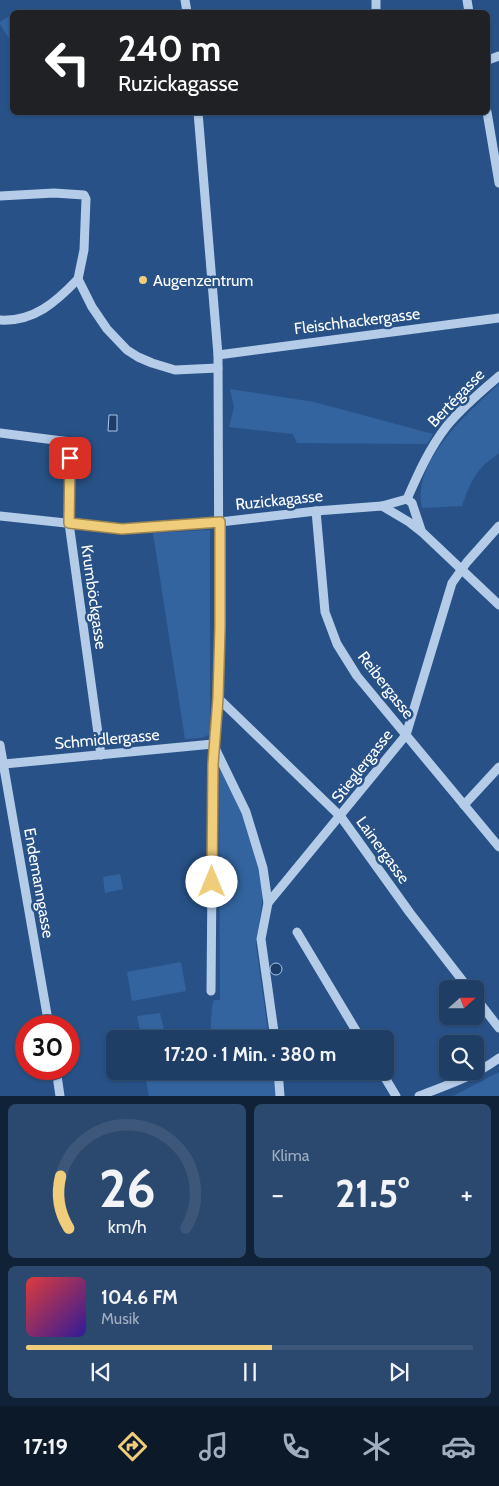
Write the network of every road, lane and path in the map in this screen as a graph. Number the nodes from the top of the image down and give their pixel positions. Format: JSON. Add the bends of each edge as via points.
{"nodes":[{"id":1,"x":198,"y":115,"type":"edge"},
{"id":2,"x":487,"y":115,"type":"edge"},
{"id":3,"x":499,"y":183,"type":"edge"},
{"id":4,"x":0,"y":196,"type":"edge"},
{"id":5,"x":78,"y":279,"type":"junction"},
{"id":6,"x":499,"y":318,"type":"edge"},
{"id":7,"x":0,"y":320,"type":"edge"},
{"id":8,"x":218,"y":354,"type":"junction"},
{"id":9,"x":218,"y":368,"type":"junction"},
{"id":10,"x":499,"y":376,"type":"edge"},
{"id":11,"x":0,"y":433,"type":"edge"},
{"id":12,"x":407,"y":499,"type":"junction"},
{"id":13,"x":382,"y":506,"type":"junction"},
{"id":14,"x":316,"y":511,"type":"junction"},
{"id":15,"x":0,"y":516,"type":"edge"},
{"id":16,"x":220,"y":522,"type":"junction"},
{"id":17,"x":69,"y":523,"type":"junction"},
{"id":18,"x":499,"y":526,"type":"edge"},
{"id":19,"x":422,"y":533,"type":"junction"},
{"id":20,"x":461,"y":570,"type":"junction"},
{"id":21,"x":499,"y":605,"type":"edge"},
{"id":22,"x":218,"y":698,"type":"junction"},
{"id":23,"x":406,"y":735,"type":"junction"},
{"id":24,"x":213,"y":744,"type":"junction"},
{"id":25,"x":0,"y":745,"type":"edge"},
{"id":26,"x":101,"y":754,"type":"junction"},
{"id":27,"x":4,"y":764,"type":"junction"},
{"id":28,"x":499,"y":767,"type":"edge"},
{"id":29,"x":464,"y":805,"type":"junction"},
{"id":30,"x":341,"y":816,"type":"junction"},
{"id":31,"x":499,"y":846,"type":"edge"},
{"id":32,"x":268,"y":903,"type":"junction"},
{"id":33,"x":297,"y":932,"type":"dead end"},
{"id":34,"x":462,"y":980,"type":"edge"},
{"id":35,"x":211,"y":991,"type":"dead end"},
{"id":36,"x":484,"y":1009,"type":"edge"},
{"id":37,"x":46,"y":1015,"type":"edge"},
{"id":38,"x":499,"y":1028,"type":"edge"},
{"id":39,"x":274,"y":1030,"type":"edge"},
{"id":40,"x":356,"y":1030,"type":"edge"},
{"id":41,"x":499,"y":1058,"type":"edge"},
{"id":42,"x":58,"y":1080,"type":"edge"},
{"id":43,"x":279,"y":1080,"type":"edge"},
{"id":44,"x":386,"y":1080,"type":"edge"},
{"id":45,"x":60,"y":1096,"type":"edge"},
{"id":46,"x":280,"y":1096,"type":"edge"},
{"id":47,"x":396,"y":1096,"type":"edge"},
{"id":48,"x":420,"y":1096,"type":"edge"}],
"edges":[{"from":1,"to":8,"type":"street"},
{"from":2,"to":3,"type":"street"},
{"from":4,"to":5,"type":"street","via":[[84,195],[86,230]]},
{"from":5,"to":7,"type":"street","via":[[45,309],[28,317]]},
{"from":5,"to":9,"type":"street","via":[[107,329],[138,357],[175,370]]},
{"from":6,"to":8,"type":"street","name":"Fleischhackergasse"},
{"from":8,"to":9,"type":"street"},
{"from":9,"to":16,"type":"street"},
{"from":10,"to":12,"type":"street","name":"Bertégasse","via":[[446,426],[422,464]]},
{"from":11,"to":17,"type":"street","name":"Krumböckgasse","via":[[70,442]]},
{"from":12,"to":13,"type":"street"},
{"from":12,"to":19,"type":"street","via":[[412,503]]},
{"from":13,"to":14,"type":"street","name":"Ruzickagasse"},
{"from":13,"to":19,"type":"street"},
{"from":14,"to":16,"type":"street","name":"Ruzickagasse"},
{"from":14,"to":23,"type":"street","name":"Reibergasse","via":[[325,612],[337,644],[357,676]]},
{"from":15,"to":17,"type":"street","name":"Ruzickagasse"},
{"from":16,"to":17,"type":"street","name":"Ruzickagasse","via":[[122,529]]},
{"from":16,"to":22,"type":"street"},
{"from":17,"to":26,"type":"street","name":"Krumböckgasse"},
{"from":18,"to":20,"type":"street","name":"Stieglergasse"},
{"from":19,"to":20,"type":"street"},
{"from":20,"to":21,"type":"street"},
{"from":20,"to":23,"type":"street","name":"Stieglergasse","via":[[452,584]]},
{"from":22,"to":24,"type":"street"},
{"from":22,"to":30,"type":"street","name":"Lainergasse"},
{"from":23,"to":29,"type":"street","name":"Reibergasse"},
{"from":23,"to":30,"type":"street","name":"Stieglergasse"},
{"from":24,"to":26,"type":"street","name":"Schmidlergasse"},
{"from":24,"to":32,"type":"street","via":[[246,812],[263,868]]},
{"from":24,"to":35,"type":"street"},
{"from":25,"to":27,"type":"street","name":"Endemanngasse"},
{"from":26,"to":27,"type":"street","name":"Schmidlergasse"},
{"from":27,"to":37,"type":"street","name":"Endemanngasse"},
{"from":28,"to":29,"type":"street"},
{"from":29,"to":31,"type":"street","name":"Reibergasse"},
{"from":30,"to":32,"type":"street","name":"Stieglergasse"},
{"from":30,"to":34,"type":"street","name":"Lainergasse"},
{"from":32,"to":39,"type":"street","via":[[261,939]]},
{"from":33,"to":40,"type":"street"},
{"from":36,"to":38,"type":"street"},
{"from":41,"to":48,"type":"street","via":[[486,1068]]},
{"from":42,"to":45,"type":"street"},
{"from":43,"to":46,"type":"street"},
{"from":44,"to":47,"type":"street"}]}
